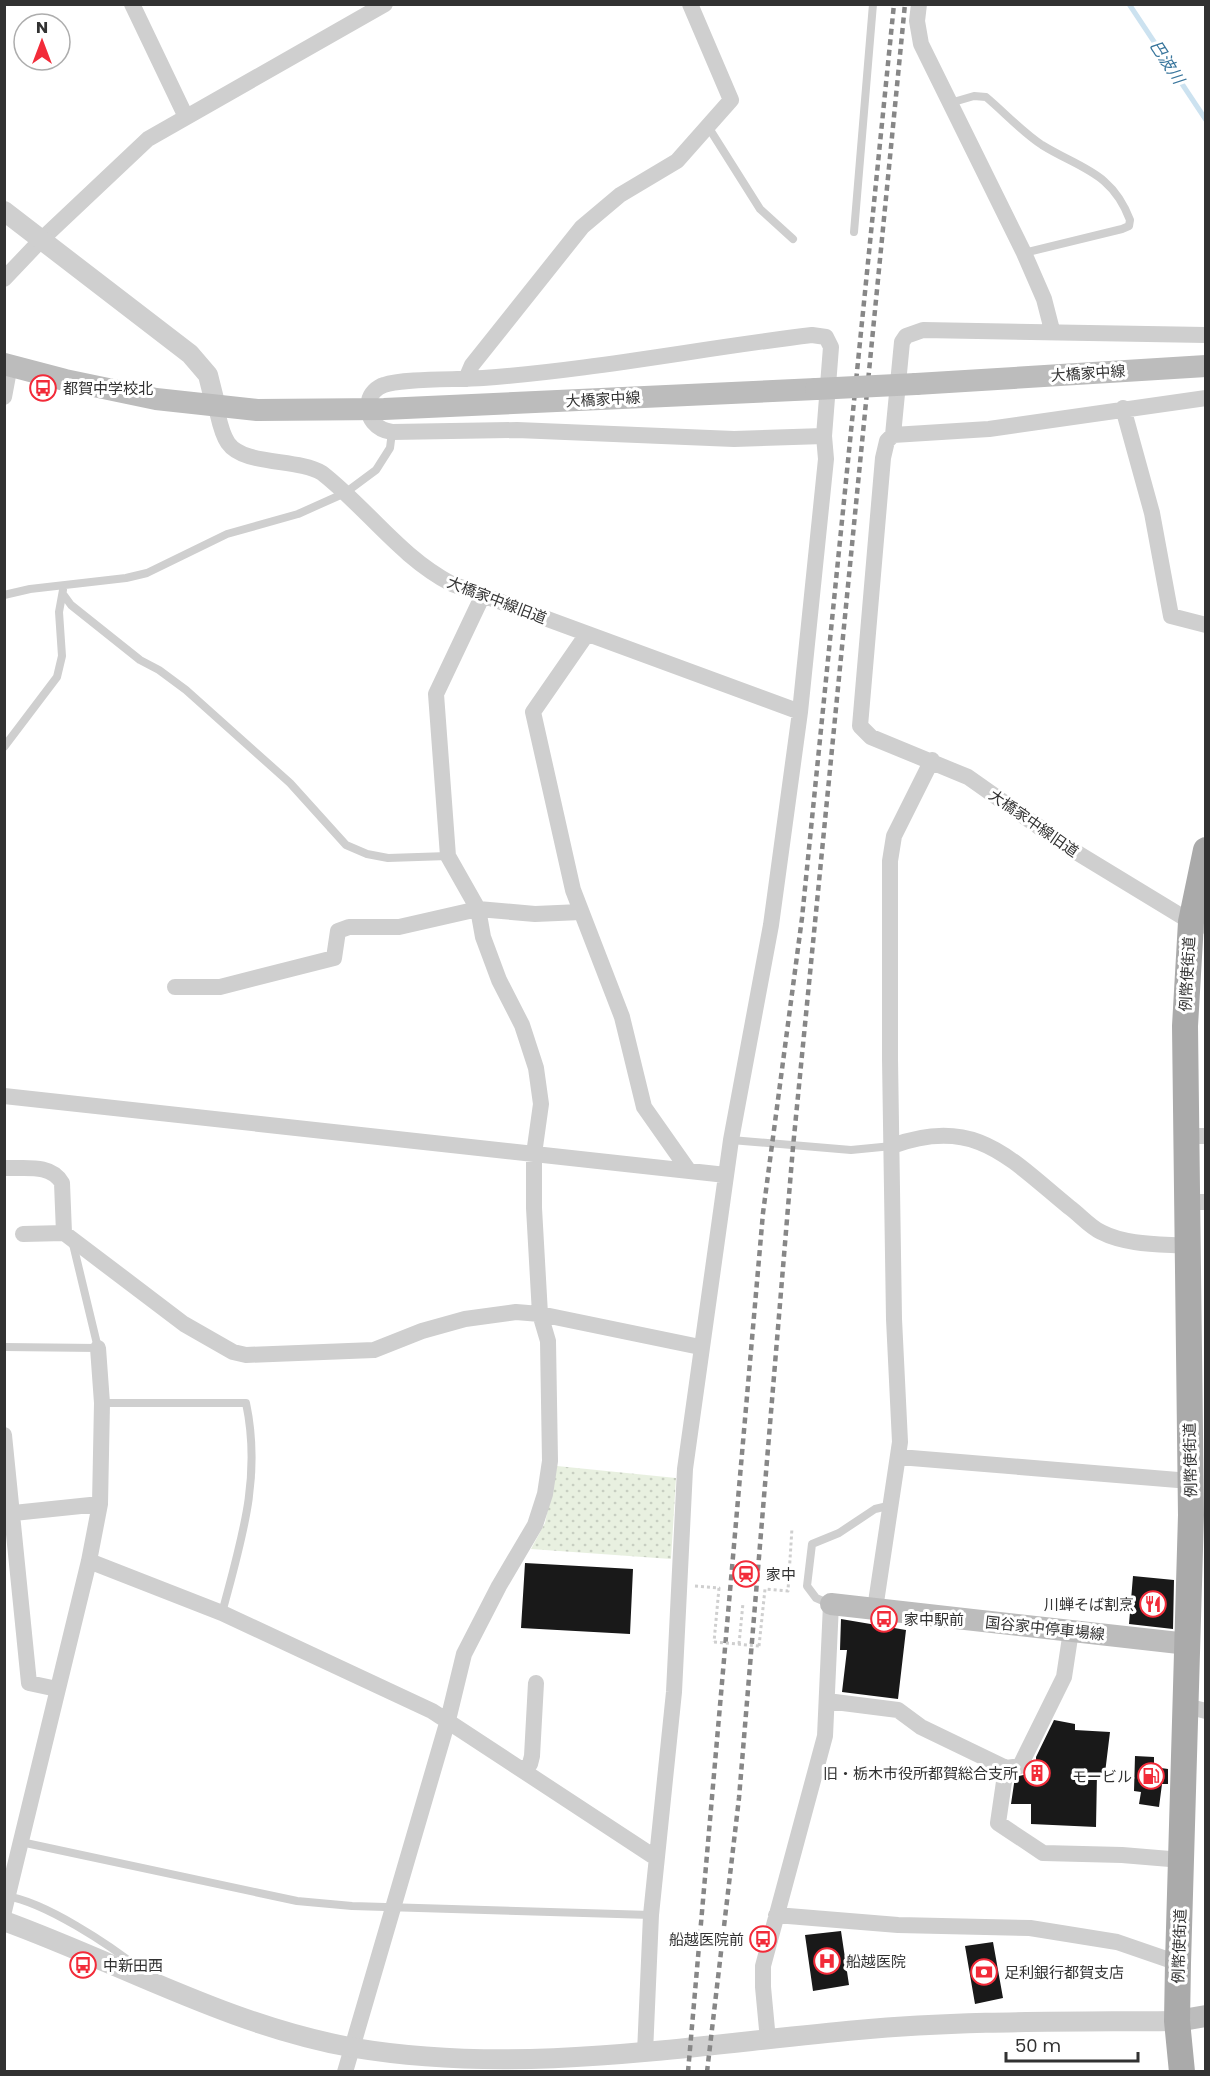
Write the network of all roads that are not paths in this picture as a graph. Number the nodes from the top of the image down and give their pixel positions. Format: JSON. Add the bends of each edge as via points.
{"nodes":[{"id":1,"x":132,"y":4,"type":"edge"},
{"id":2,"x":385,"y":4,"type":"edge"},
{"id":3,"x":690,"y":4,"type":"edge"},
{"id":4,"x":873,"y":4,"type":"edge"},
{"id":5,"x":919,"y":4,"type":"edge"},
{"id":6,"x":950,"y":103,"type":"junction"},
{"id":7,"x":186,"y":117,"type":"junction"},
{"id":8,"x":707,"y":125,"type":"junction"},
{"id":9,"x":4,"y":211,"type":"edge"},
{"id":10,"x":854,"y":232,"type":"dead end"},
{"id":11,"x":42,"y":238,"type":"junction"},
{"id":12,"x":793,"y":238,"type":"dead end"},
{"id":13,"x":1024,"y":254,"type":"junction"},
{"id":14,"x":4,"y":279,"type":"edge"},
{"id":15,"x":1052,"y":330,"type":"junction"},
{"id":16,"x":1206,"y":335,"type":"edge"},
{"id":17,"x":7,"y":364,"type":"edge"},
{"id":18,"x":1206,"y":366,"type":"edge"},
{"id":19,"x":466,"y":379,"type":"junction"},
{"id":20,"x":4,"y":398,"type":"edge"},
{"id":21,"x":1206,"y":398,"type":"edge"},
{"id":22,"x":216,"y":407,"type":"junction"},
{"id":23,"x":1123,"y":408,"type":"junction"},
{"id":24,"x":368,"y":409,"type":"junction"},
{"id":25,"x":392,"y":432,"type":"junction"},
{"id":26,"x":893,"y":435,"type":"junction"},
{"id":27,"x":824,"y":436,"type":"junction"},
{"id":28,"x":345,"y":493,"type":"junction"},
{"id":29,"x":63,"y":590,"type":"junction"},
{"id":30,"x":4,"y":595,"type":"edge"},
{"id":31,"x":482,"y":597,"type":"junction"},
{"id":32,"x":1206,"y":625,"type":"edge"},
{"id":33,"x":587,"y":634,"type":"junction"},
{"id":34,"x":800,"y":712,"type":"junction"},
{"id":35,"x":4,"y":747,"type":"edge"},
{"id":36,"x":932,"y":760,"type":"junction"},
{"id":37,"x":1206,"y":850,"type":"edge"},
{"id":38,"x":448,"y":856,"type":"junction"},
{"id":39,"x":478,"y":909,"type":"junction"},
{"id":40,"x":581,"y":912,"type":"junction"},
{"id":41,"x":1198,"y":924,"type":"edge"},
{"id":42,"x":175,"y":987,"type":"dead end"},
{"id":43,"x":4,"y":1096,"type":"edge"},
{"id":44,"x":1196,"y":1136,"type":"edge"},
{"id":45,"x":732,"y":1140,"type":"junction"},
{"id":46,"x":892,"y":1146,"type":"junction"},
{"id":47,"x":534,"y":1154,"type":"junction"},
{"id":48,"x":4,"y":1168,"type":"edge"},
{"id":49,"x":689,"y":1171,"type":"junction"},
{"id":50,"x":726,"y":1175,"type":"junction"},
{"id":51,"x":1196,"y":1202,"type":"edge"},
{"id":52,"x":23,"y":1234,"type":"dead end"},
{"id":53,"x":68,"y":1236,"type":"junction"},
{"id":54,"x":1187,"y":1246,"type":"junction"},
{"id":55,"x":540,"y":1314,"type":"junction"},
{"id":56,"x":4,"y":1347,"type":"edge"},
{"id":57,"x":700,"y":1347,"type":"junction"},
{"id":58,"x":98,"y":1348,"type":"junction"},
{"id":59,"x":102,"y":1403,"type":"junction"},
{"id":60,"x":4,"y":1435,"type":"edge"},
{"id":61,"x":898,"y":1457,"type":"junction"},
{"id":62,"x":1190,"y":1481,"type":"junction"},
{"id":63,"x":100,"y":1504,"type":"junction"},
{"id":64,"x":892,"y":1505,"type":"junction"},
{"id":65,"x":9,"y":1513,"type":"edge"},
{"id":66,"x":1198,"y":1514,"type":"edge"},
{"id":67,"x":89,"y":1561,"type":"junction"},
{"id":68,"x":831,"y":1604,"type":"junction"},
{"id":69,"x":875,"y":1609,"type":"junction"},
{"id":70,"x":222,"y":1613,"type":"junction"},
{"id":71,"x":1071,"y":1631,"type":"junction"},
{"id":72,"x":1194,"y":1634,"type":"edge"},
{"id":73,"x":536,"y":1683,"type":"dead end"},
{"id":74,"x":57,"y":1689,"type":"junction"},
{"id":75,"x":827,"y":1701,"type":"junction"},
{"id":76,"x":1196,"y":1708,"type":"edge"},
{"id":77,"x":448,"y":1720,"type":"junction"},
{"id":78,"x":1006,"y":1768,"type":"junction"},
{"id":79,"x":523,"y":1770,"type":"junction"},
{"id":80,"x":21,"y":1842,"type":"junction"},
{"id":81,"x":656,"y":1857,"type":"junction"},
{"id":82,"x":1182,"y":1860,"type":"junction"},
{"id":83,"x":6,"y":1901,"type":"edge"},
{"id":84,"x":392,"y":1907,"type":"junction"},
{"id":85,"x":651,"y":1915,"type":"junction"},
{"id":86,"x":776,"y":1915,"type":"junction"},
{"id":87,"x":4,"y":1921,"type":"edge"},
{"id":88,"x":1178,"y":1963,"type":"junction"},
{"id":89,"x":162,"y":1987,"type":"junction"},
{"id":90,"x":1206,"y":2016,"type":"edge"},
{"id":91,"x":1177,"y":2021,"type":"junction"},
{"id":92,"x":768,"y":2040,"type":"junction"},
{"id":93,"x":351,"y":2047,"type":"junction"},
{"id":94,"x":645,"y":2053,"type":"junction"},
{"id":95,"x":1180,"y":2071,"type":"edge"},
{"id":96,"x":345,"y":2072,"type":"edge"}],
"edges":[{"from":1,"to":7,"type":"street"},
{"from":2,"to":7,"type":"street"},
{"from":3,"to":8,"type":"street","via":[[730,100]]},
{"from":4,"to":10,"type":"lane"},
{"from":5,"to":6,"type":"street","via":[[921,44]]},
{"from":6,"to":13,"type":"street"},
{"from":6,"to":13,"type":"lane","via":[[986,97],[1040,144],[1110,183],[1130,220],[1129,226],[1122,229]]},
{"from":7,"to":11,"type":"street","via":[[148,139]]},
{"from":8,"to":12,"type":"lane","via":[[760,208]]},
{"from":8,"to":19,"type":"street","via":[[677,161],[620,195],[582,227],[472,365]]},
{"from":9,"to":11,"type":"street"},
{"from":11,"to":14,"type":"street"},
{"from":11,"to":22,"type":"street","via":[[190,354],[208,375]]},
{"from":13,"to":15,"type":"street","via":[[1044,299]]},
{"from":15,"to":16,"type":"street"},
{"from":15,"to":26,"type":"street","via":[[924,330],[906,336],[902,342]]},
{"from":17,"to":20,"type":"street"},
{"from":17,"to":22,"type":"main road","name":"大橋家中線","via":[[119,392]]},
{"from":18,"to":24,"type":"main road","name":"大橋家中線","bridge":true,"via":[[916,384]]},
{"from":19,"to":24,"type":"street","via":[[383,385],[369,399]]},
{"from":19,"to":27,"type":"street","via":[[812,335],[826,338],[831,347]]},
{"from":21,"to":23,"type":"street"},
{"from":22,"to":24,"type":"main road","name":"大橋家中線"},
{"from":22,"to":28,"type":"street","name":"大橋家中線旧道","via":[[223,434],[235,449],[254,457],[311,467]]},
{"from":23,"to":26,"type":"street","via":[[989,429]]},
{"from":23,"to":32,"type":"street","via":[[1152,513],[1171,616]]},
{"from":24,"to":25,"type":"street","via":[[374,425],[381,431]]},
{"from":25,"to":27,"type":"street","via":[[518,430],[734,438]]},
{"from":25,"to":28,"type":"lane","via":[[383,462]]},
{"from":26,"to":36,"type":"street","name":"大橋家中線旧道","via":[[887,441],[883,458],[860,726],[871,737]]},
{"from":27,"to":34,"type":"street","via":[[826,459]]},
{"from":28,"to":29,"type":"lane","via":[[283,520],[227,534],[147,573]]},
{"from":28,"to":31,"type":"street","name":"大橋家中線旧道","via":[[431,573]]},
{"from":29,"to":30,"type":"lane","via":[[30,589]]},
{"from":29,"to":35,"type":"lane","via":[[59,612],[62,656],[57,677]]},
{"from":29,"to":38,"type":"lane","via":[[71,605],[140,660],[186,690],[290,783],[346,845],[388,858]]},
{"from":31,"to":33,"type":"street","name":"大橋家中線旧道"},
{"from":31,"to":38,"type":"street","via":[[436,694]]},
{"from":33,"to":34,"type":"street","name":"大橋家中線旧道"},
{"from":33,"to":40,"type":"street","via":[[533,712]]},
{"from":34,"to":45,"type":"street","via":[[771,925]]},
{"from":36,"to":41,"type":"street","name":"大橋家中線旧道","via":[[968,777],[1066,846]]},
{"from":36,"to":46,"type":"street","via":[[891,848]]},
{"from":37,"to":41,"type":"main road","name":"例幣使街道"},
{"from":38,"to":39,"type":"street"},
{"from":39,"to":40,"type":"street","via":[[535,914]]},
{"from":39,"to":42,"type":"street","via":[[399,927],[349,927],[338,931],[334,958],[220,987]]},
{"from":39,"to":47,"type":"street","via":[[483,937],[522,1025],[536,1068],[541,1104]]},
{"from":40,"to":49,"type":"street","via":[[622,1017],[644,1107]]},
{"from":41,"to":44,"type":"main road","name":"例幣使街道","via":[[1185,1026]]},
{"from":43,"to":47,"type":"street"},
{"from":44,"to":51,"type":"main road","name":"例幣使街道"},
{"from":45,"to":46,"type":"lane","via":[[851,1150]]},
{"from":45,"to":50,"type":"street"},
{"from":46,"to":54,"type":"street","via":[[914,1139],[956,1135],[976,1140],[997,1149],[1101,1232],[1143,1243]]},
{"from":46,"to":61,"type":"street"},
{"from":47,"to":49,"type":"street"},
{"from":47,"to":55,"type":"street"},
{"from":48,"to":53,"type":"street","via":[[51,1170],[58,1175]]},
{"from":49,"to":50,"type":"street"},
{"from":50,"to":57,"type":"street"},
{"from":51,"to":54,"type":"main road","name":"例幣使街道"},
{"from":52,"to":53,"type":"street"},
{"from":53,"to":55,"type":"street","via":[[184,1324],[233,1352],[246,1355],[374,1350],[465,1319],[516,1312]]},
{"from":53,"to":58,"type":"lane"},
{"from":54,"to":62,"type":"main road","name":"例幣使街道"},
{"from":55,"to":57,"type":"street"},
{"from":55,"to":77,"type":"street","via":[[548,1341],[550,1390],[550,1461],[545,1494],[535,1525],[464,1654]]},
{"from":56,"to":58,"type":"lane"},
{"from":57,"to":81,"type":"street","via":[[685,1469],[674,1692]]},
{"from":58,"to":59,"type":"street"},
{"from":59,"to":63,"type":"street"},
{"from":59,"to":70,"type":"lane","via":[[246,1403],[253,1436],[252,1484]]},
{"from":60,"to":65,"type":"street"},
{"from":61,"to":62,"type":"street"},
{"from":61,"to":64,"type":"street"},
{"from":62,"to":66,"type":"main road","name":"例幣使街道"},
{"from":63,"to":65,"type":"street"},
{"from":63,"to":67,"type":"street"},
{"from":64,"to":68,"type":"lane","via":[[875,1509],[839,1533],[812,1544],[809,1591]]},
{"from":64,"to":69,"type":"street"},
{"from":65,"to":74,"type":"street","via":[[29,1683]]},
{"from":66,"to":72,"type":"main road","name":"例幣使街道"},
{"from":67,"to":70,"type":"street"},
{"from":67,"to":74,"type":"street"},
{"from":68,"to":69,"type":"main road","name":"国谷家中停車場線"},
{"from":68,"to":75,"type":"street"},
{"from":69,"to":71,"type":"main road","name":"国谷家中停車場線"},
{"from":70,"to":77,"type":"street"},
{"from":71,"to":72,"type":"main road","name":"国谷家中停車場線"},
{"from":71,"to":78,"type":"street","via":[[1064,1677],[1030,1752],[1020,1766]]},
{"from":72,"to":76,"type":"main road","name":"例幣使街道"},
{"from":73,"to":79,"type":"street","via":[[531,1764]]},
{"from":74,"to":80,"type":"street"},
{"from":75,"to":78,"type":"street","via":[[898,1710],[921,1726]]},
{"from":75,"to":86,"type":"street","via":[[825,1736]]},
{"from":76,"to":82,"type":"main road","name":"例幣使街道"},
{"from":77,"to":79,"type":"street"},
{"from":77,"to":84,"type":"street"},
{"from":78,"to":82,"type":"street","via":[[998,1823],[1043,1853]]},
{"from":79,"to":81,"type":"street"},
{"from":80,"to":83,"type":"street"},
{"from":80,"to":84,"type":"lane","via":[[297,1901]]},
{"from":81,"to":85,"type":"street"},
{"from":82,"to":88,"type":"main road","name":"例幣使街道"},
{"from":83,"to":89,"type":"lane","via":[[68,1922],[112,1948]]},
{"from":84,"to":85,"type":"lane"},
{"from":84,"to":93,"type":"street"},
{"from":85,"to":94,"type":"street"},
{"from":86,"to":88,"type":"street","via":[[898,1925],[1030,1928],[1117,1942]]},
{"from":86,"to":92,"type":"street","via":[[763,1966]]},
{"from":87,"to":89,"type":"street"},
{"from":88,"to":91,"type":"main road","name":"例幣使街道"},
{"from":89,"to":93,"type":"street","via":[[241,2019]]},
{"from":90,"to":91,"type":"main road"},
{"from":91,"to":92,"type":"street","via":[[966,2023]]},
{"from":91,"to":95,"type":"main road","name":"例幣使街道"},
{"from":92,"to":94,"type":"street"},
{"from":93,"to":94,"type":"street","via":[[387,2053],[510,2058],[594,2058]]},
{"from":93,"to":96,"type":"street"}]}
